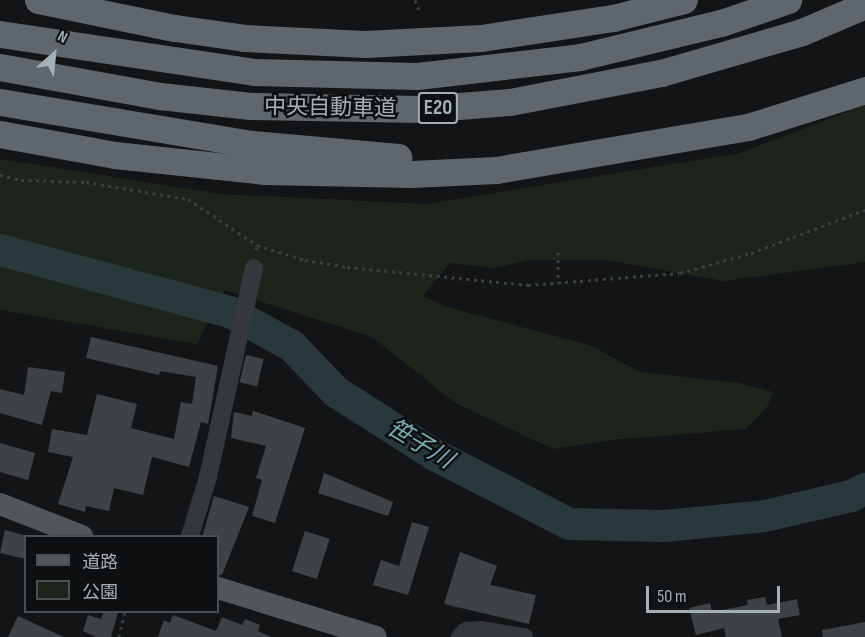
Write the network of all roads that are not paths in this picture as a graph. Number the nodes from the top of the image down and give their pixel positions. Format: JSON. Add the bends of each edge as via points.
{"nodes":[{"id":1,"x":38,"y":0,"type":"edge"},
{"id":2,"x":684,"y":0,"type":"edge"},
{"id":3,"x":788,"y":0,"type":"edge"},
{"id":4,"x":865,"y":5,"type":"edge"},
{"id":5,"x":0,"y":34,"type":"edge"},
{"id":6,"x":0,"y":67,"type":"edge"},
{"id":7,"x":865,"y":90,"type":"edge"},
{"id":8,"x":3,"y":103,"type":"edge"},
{"id":9,"x":0,"y":134,"type":"edge"},
{"id":10,"x":594,"y":154,"type":"junction"},
{"id":11,"x":254,"y":268,"type":"road end"},
{"id":12,"x":0,"y":504,"type":"edge"},
{"id":13,"x":77,"y":535,"type":"edge"},
{"id":14,"x":191,"y":535,"type":"edge"},
{"id":15,"x":219,"y":588,"type":"edge"},
{"id":16,"x":376,"y":637,"type":"edge"},
{"id":17,"x":460,"y":637,"type":"edge"},
{"id":18,"x":524,"y":637,"type":"edge"}],
"edges":[{"from":1,"to":2,"type":"highway","via":[[232,36],[365,44],[481,38],[613,18]]},
{"from":3,"to":5,"type":"highway","name":"中央自動車道","number":"E20","via":[[721,23],[580,57],[503,69],[417,76],[254,72]]},
{"from":4,"to":6,"type":"highway","name":"中央自動車道","number":"E20","via":[[802,32],[661,74],[510,102],[421,109],[250,106],[160,96]]},
{"from":7,"to":10,"type":"highway","via":[[748,127]]},
{"from":8,"to":10,"type":"highway","via":[[163,130],[337,153],[500,159]]},
{"from":9,"to":10,"type":"highway","via":[[115,155],[285,172],[496,170]]},
{"from":11,"to":14,"type":"lane","via":[[226,381],[208,477]]},
{"from":12,"to":13,"type":"main road"},
{"from":15,"to":16,"type":"main road"},
{"from":17,"to":18,"type":"lane","via":[[466,631],[480,630]]}]}
